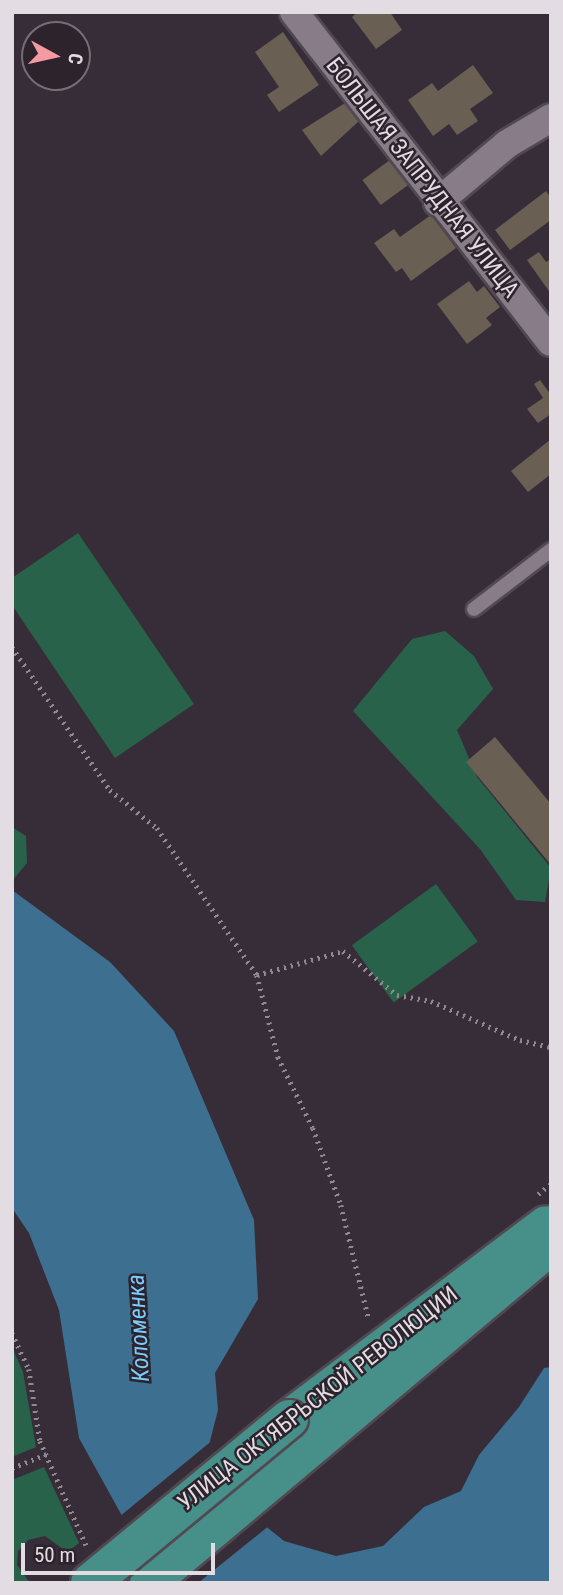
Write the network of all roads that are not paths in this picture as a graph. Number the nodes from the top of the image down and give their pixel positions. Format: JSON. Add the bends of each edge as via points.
{"nodes":[{"id":1,"x":294,"y":12,"type":"edge"},
{"id":2,"x":551,"y":118,"type":"edge"},
{"id":3,"x":439,"y":202,"type":"junction"},
{"id":4,"x":551,"y":342,"type":"edge"},
{"id":5,"x":551,"y":551,"type":"edge"},
{"id":6,"x":474,"y":609,"type":"dead end"},
{"id":7,"x":551,"y":1222,"type":"edge"},
{"id":8,"x":551,"y":1245,"type":"edge"},
{"id":9,"x":89,"y":1566,"type":"edge"},
{"id":10,"x":149,"y":1583,"type":"edge"}],
"edges":[{"from":1,"to":3,"type":"street","name":"БОЛЬШАЯ ЗАПРУДНАЯ УЛИЦА"},
{"from":2,"to":3,"type":"street","via":[[507,144]]},
{"from":3,"to":4,"type":"street","name":"БОЛЬШАЯ ЗАПРУДНАЯ УЛИЦА"},
{"from":5,"to":6,"type":"lane"},
{"from":7,"to":9,"type":"main road","name":"УЛИЦА ОКТЯБРЬСКОЙ РЕВОЛЮЦИИ","bridge":true,"via":[[496,1258]]},
{"from":8,"to":10,"type":"main road","name":"УЛИЦА ОКТЯБРЬСКОЙ РЕВОЛЮЦИИ"}]}
